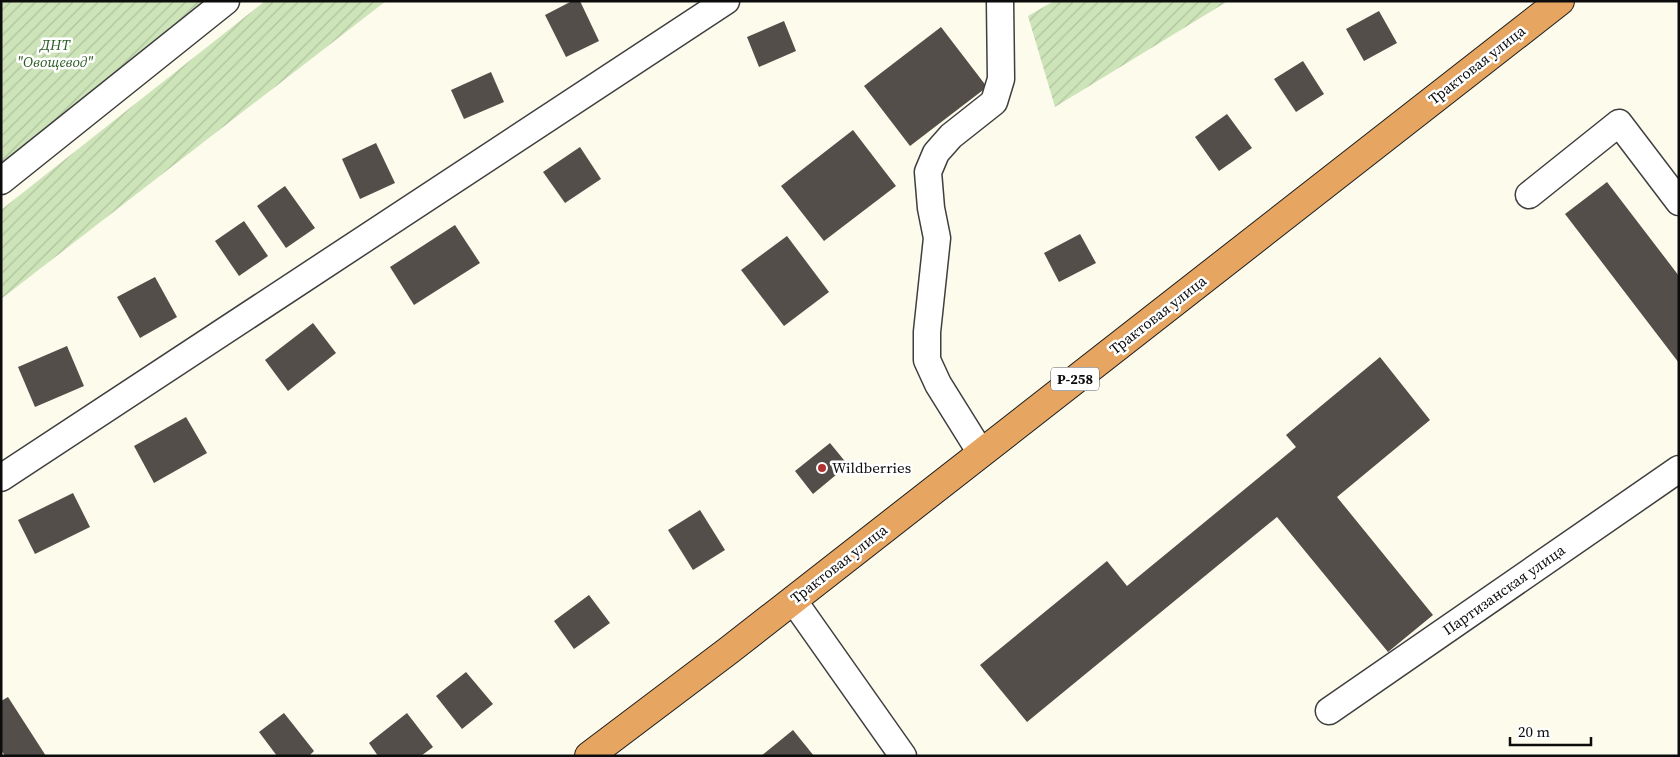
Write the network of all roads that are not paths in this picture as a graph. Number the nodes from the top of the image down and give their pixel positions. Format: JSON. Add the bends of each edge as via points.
{"nodes":[{"id":1,"x":226,"y":1,"type":"edge"},
{"id":2,"x":726,"y":1,"type":"edge"},
{"id":3,"x":1000,"y":1,"type":"edge"},
{"id":4,"x":1560,"y":1,"type":"edge"},
{"id":5,"x":1,"y":181,"type":"edge"},
{"id":6,"x":1529,"y":195,"type":"dead end"},
{"id":7,"x":1679,"y":202,"type":"edge"},
{"id":8,"x":981,"y":453,"type":"junction"},
{"id":9,"x":1679,"y":469,"type":"edge"},
{"id":10,"x":1,"y":478,"type":"edge"},
{"id":11,"x":793,"y":600,"type":"junction"},
{"id":12,"x":1329,"y":711,"type":"dead end"},
{"id":13,"x":589,"y":756,"type":"edge"},
{"id":14,"x":903,"y":756,"type":"edge"}],
"edges":[{"from":1,"to":5,"type":"street"},
{"from":2,"to":10,"type":"street"},
{"from":3,"to":8,"type":"street","via":[[1001,79],[994,102],[951,136],[936,153],[928,172],[937,238],[927,360],[938,384]]},
{"from":4,"to":8,"type":"highway","name":"Трактовая улица","number":"Р-258"},
{"from":6,"to":7,"type":"street","via":[[1619,122]]},
{"from":8,"to":11,"type":"highway","name":"Трактовая улица","number":"Р-258"},
{"from":9,"to":12,"type":"street","name":"Партизанская улица"},
{"from":11,"to":13,"type":"highway","name":"Трактовая улица","number":"Р-258"},
{"from":11,"to":14,"type":"street"}]}
